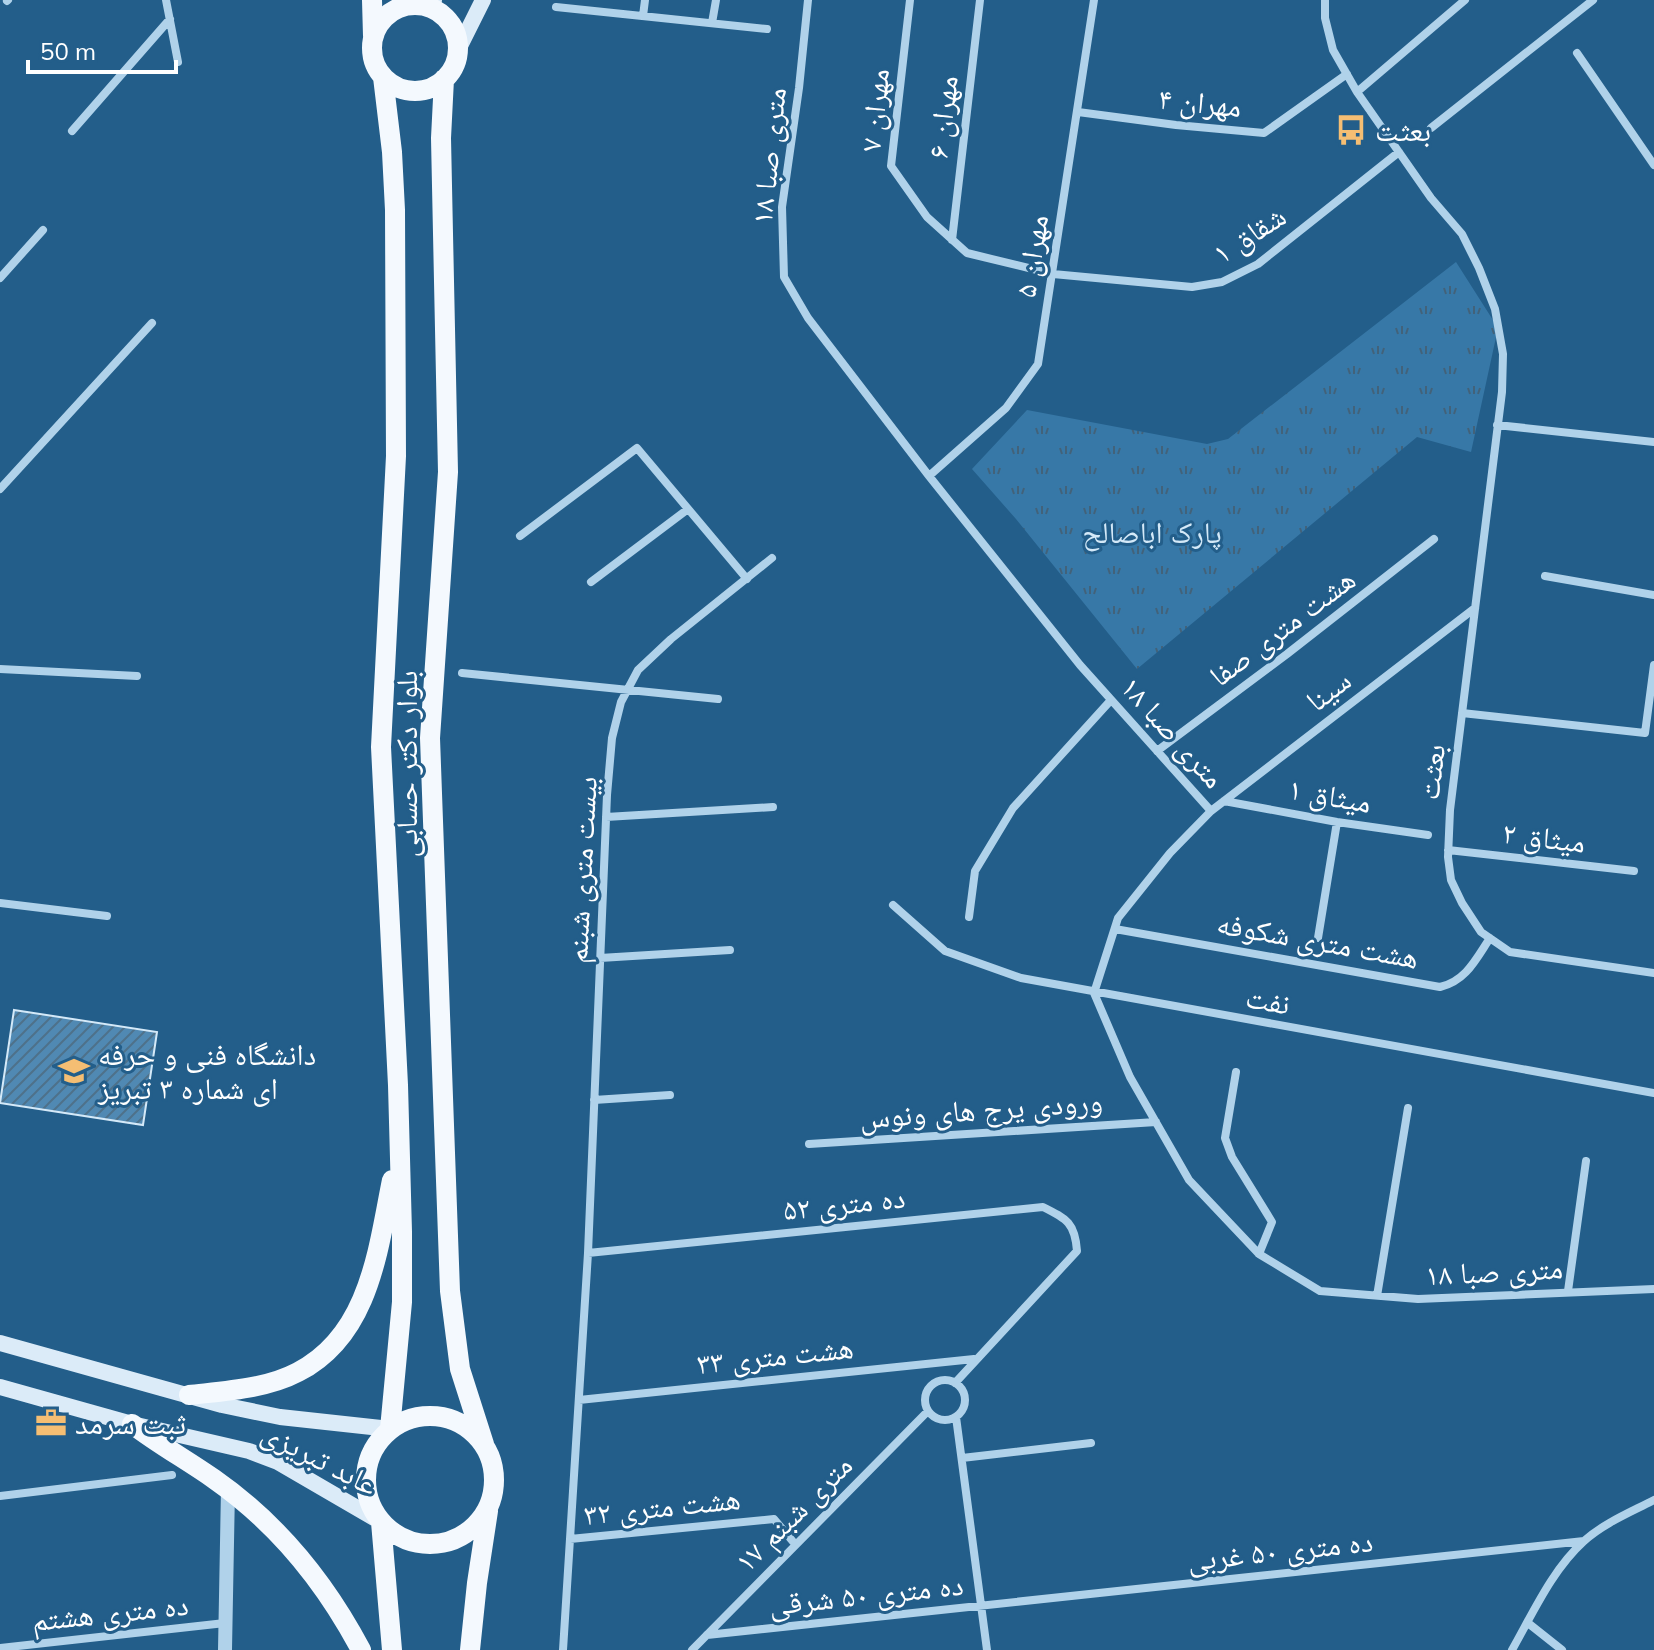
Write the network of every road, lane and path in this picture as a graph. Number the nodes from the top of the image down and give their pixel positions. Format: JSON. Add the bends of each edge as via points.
{"nodes":[{"id":1,"x":166,"y":0,"type":"edge"},
{"id":2,"x":372,"y":0,"type":"edge"},
{"id":3,"x":483,"y":0,"type":"edge"},
{"id":4,"x":563,"y":0,"type":"edge"},
{"id":5,"x":645,"y":0,"type":"edge"},
{"id":6,"x":716,"y":0,"type":"edge"},
{"id":7,"x":808,"y":0,"type":"edge"},
{"id":8,"x":910,"y":0,"type":"edge"},
{"id":9,"x":980,"y":0,"type":"edge"},
{"id":10,"x":1094,"y":0,"type":"edge"},
{"id":11,"x":1325,"y":0,"type":"edge"},
{"id":12,"x":1465,"y":0,"type":"edge"},
{"id":13,"x":1593,"y":0,"type":"edge"},
{"id":14,"x":424,"y":3,"type":"edge"},
{"id":15,"x":643,"y":16,"type":"junction"},
{"id":16,"x":170,"y":19,"type":"junction"},
{"id":17,"x":712,"y":23,"type":"junction"},
{"id":18,"x":767,"y":29,"type":"dead end"},
{"id":19,"x":373,"y":39,"type":"junction"},
{"id":20,"x":458,"y":50,"type":"junction"},
{"id":21,"x":1577,"y":53,"type":"dead end"},
{"id":22,"x":178,"y":62,"type":"dead end"},
{"id":23,"x":1347,"y":74,"type":"junction"},
{"id":24,"x":383,"y":77,"type":"junction"},
{"id":25,"x":444,"y":79,"type":"junction"},
{"id":26,"x":1357,"y":92,"type":"junction"},
{"id":27,"x":1078,"y":112,"type":"junction"},
{"id":28,"x":1431,"y":128,"type":"dead end"},
{"id":29,"x":72,"y":131,"type":"dead end"},
{"id":30,"x":1399,"y":152,"type":"junction"},
{"id":31,"x":1654,"y":165,"type":"edge"},
{"id":32,"x":43,"y":230,"type":"dead end"},
{"id":33,"x":952,"y":240,"type":"junction"},
{"id":34,"x":1053,"y":274,"type":"junction"},
{"id":35,"x":0,"y":278,"type":"edge"},
{"id":36,"x":152,"y":323,"type":"dead end"},
{"id":37,"x":1497,"y":425,"type":"junction"},
{"id":38,"x":1654,"y":442,"type":"edge"},
{"id":39,"x":929,"y":476,"type":"junction"},
{"id":40,"x":0,"y":489,"type":"edge"},
{"id":41,"x":688,"y":509,"type":"junction"},
{"id":42,"x":520,"y":536,"type":"dead end"},
{"id":43,"x":1434,"y":539,"type":"dead end"},
{"id":44,"x":772,"y":558,"type":"dead end"},
{"id":45,"x":1545,"y":576,"type":"dead end"},
{"id":46,"x":747,"y":579,"type":"junction"},
{"id":47,"x":591,"y":582,"type":"dead end"},
{"id":48,"x":1654,"y":595,"type":"edge"},
{"id":49,"x":1475,"y":608,"type":"junction"},
{"id":50,"x":1654,"y":665,"type":"edge"},
{"id":51,"x":0,"y":669,"type":"edge"},
{"id":52,"x":462,"y":673,"type":"dead end"},
{"id":53,"x":137,"y":676,"type":"dead end"},
{"id":54,"x":628,"y":690,"type":"junction"},
{"id":55,"x":718,"y":699,"type":"dead end"},
{"id":56,"x":1111,"y":700,"type":"junction"},
{"id":57,"x":1462,"y":713,"type":"junction"},
{"id":58,"x":1157,"y":751,"type":"junction"},
{"id":59,"x":1224,"y":801,"type":"junction"},
{"id":60,"x":773,"y":807,"type":"dead end"},
{"id":61,"x":1211,"y":811,"type":"junction"},
{"id":62,"x":606,"y":817,"type":"junction"},
{"id":63,"x":1337,"y":822,"type":"junction"},
{"id":64,"x":1428,"y":835,"type":"dead end"},
{"id":65,"x":1448,"y":850,"type":"junction"},
{"id":66,"x":1634,"y":871,"type":"dead end"},
{"id":67,"x":0,"y":903,"type":"edge"},
{"id":68,"x":893,"y":905,"type":"dead end"},
{"id":69,"x":107,"y":916,"type":"dead end"},
{"id":70,"x":969,"y":917,"type":"dead end"},
{"id":71,"x":1115,"y":929,"type":"junction"},
{"id":72,"x":1318,"y":938,"type":"dead end"},
{"id":73,"x":1490,"y":938,"type":"junction"},
{"id":74,"x":730,"y":950,"type":"dead end"},
{"id":75,"x":600,"y":958,"type":"junction"},
{"id":76,"x":1654,"y":973,"type":"edge"},
{"id":77,"x":1094,"y":993,"type":"junction"},
{"id":78,"x":1236,"y":1072,"type":"dead end"},
{"id":79,"x":1654,"y":1093,"type":"edge"},
{"id":80,"x":670,"y":1095,"type":"dead end"},
{"id":81,"x":594,"y":1100,"type":"junction"},
{"id":82,"x":1408,"y":1108,"type":"dead end"},
{"id":83,"x":1156,"y":1122,"type":"junction"},
{"id":84,"x":809,"y":1144,"type":"dead end"},
{"id":85,"x":399,"y":1148,"type":"junction"},
{"id":86,"x":1586,"y":1161,"type":"dead end"},
{"id":87,"x":588,"y":1253,"type":"junction"},
{"id":88,"x":1259,"y":1254,"type":"junction"},
{"id":89,"x":1654,"y":1289,"type":"edge"},
{"id":90,"x":1568,"y":1291,"type":"junction"},
{"id":91,"x":1377,"y":1296,"type":"junction"},
{"id":92,"x":0,"y":1343,"type":"edge"},
{"id":93,"x":975,"y":1359,"type":"junction"},
{"id":94,"x":955,"y":1383,"type":"junction"},
{"id":95,"x":0,"y":1387,"type":"edge"},
{"id":96,"x":189,"y":1395,"type":"junction"},
{"id":97,"x":579,"y":1400,"type":"junction"},
{"id":98,"x":928,"y":1411,"type":"junction"},
{"id":99,"x":956,"y":1417,"type":"junction"},
{"id":100,"x":132,"y":1424,"type":"junction"},
{"id":101,"x":390,"y":1429,"type":"junction"},
{"id":102,"x":1091,"y":1443,"type":"dead end"},
{"id":103,"x":484,"y":1444,"type":"junction"},
{"id":104,"x":962,"y":1458,"type":"junction"},
{"id":105,"x":172,"y":1475,"type":"dead end"},
{"id":106,"x":228,"y":1489,"type":"junction"},
{"id":107,"x":0,"y":1496,"type":"edge"},
{"id":108,"x":1654,"y":1500,"type":"edge"},
{"id":109,"x":489,"y":1507,"type":"junction"},
{"id":110,"x":381,"y":1522,"type":"junction"},
{"id":111,"x":570,"y":1539,"type":"junction"},
{"id":112,"x":1584,"y":1541,"type":"junction"},
{"id":113,"x":795,"y":1544,"type":"junction"},
{"id":114,"x":981,"y":1605,"type":"junction"},
{"id":115,"x":225,"y":1623,"type":"junction"},
{"id":116,"x":1528,"y":1623,"type":"junction"},
{"id":117,"x":707,"y":1635,"type":"junction"},
{"id":118,"x":0,"y":1648,"type":"edge"},
{"id":119,"x":225,"y":1650,"type":"edge"},
{"id":120,"x":361,"y":1650,"type":"edge"},
{"id":121,"x":392,"y":1650,"type":"edge"},
{"id":122,"x":470,"y":1650,"type":"edge"},
{"id":123,"x":563,"y":1650,"type":"edge"},
{"id":124,"x":692,"y":1650,"type":"edge"},
{"id":125,"x":987,"y":1650,"type":"edge"},
{"id":126,"x":1512,"y":1650,"type":"edge"},
{"id":127,"x":1562,"y":1650,"type":"edge"}],
"edges":[{"from":1,"to":16,"type":"street"},
{"from":2,"to":19,"type":"main road"},
{"from":3,"to":20,"type":"main road"},
{"from":4,"to":15,"type":"street","via":[[556,7]]},
{"from":5,"to":15,"type":"street"},
{"from":6,"to":17,"type":"street"},
{"from":7,"to":39,"type":"street","name":"متری صبا ۱۸","via":[[782,207],[784,277],[808,318]]},
{"from":8,"to":33,"type":"street","name":"مهران ۷","via":[[891,166],[927,217]]},
{"from":9,"to":33,"type":"street","name":"مهران ۶"},
{"from":10,"to":27,"type":"street","name":"مهران ۵"},
{"from":11,"to":23,"type":"street","name":"بعثت","via":[[1333,50]]},
{"from":12,"to":26,"type":"street"},
{"from":13,"to":28,"type":"street"},
{"from":14,"to":19,"type":"main road","via":[[390,13]]},
{"from":14,"to":20,"type":"main road","via":[[450,23]]},
{"from":15,"to":17,"type":"street"},
{"from":16,"to":22,"type":"street"},
{"from":16,"to":29,"type":"street"},
{"from":17,"to":18,"type":"street"},
{"from":19,"to":24,"type":"main road","via":[[372,55]]},
{"from":20,"to":25,"type":"main road"},
{"from":21,"to":31,"type":"street"},
{"from":23,"to":26,"type":"street","name":"بعثت"},
{"from":23,"to":27,"type":"street","name":"مهران ۴","via":[[1264,133]]},
{"from":24,"to":25,"type":"main road","via":[[414,91]]},
{"from":24,"to":85,"type":"main road","name":"بلوار دکتر حسابی","via":[[395,210],[396,456],[381,747]]},
{"from":25,"to":103,"type":"main road","name":"بلوار دکتر حسابی","via":[[448,472],[430,738],[450,1291],[460,1369]]},
{"from":26,"to":30,"type":"street","name":"بعثت"},
{"from":27,"to":34,"type":"street","name":"مهران ۵"},
{"from":30,"to":34,"type":"street","name":"شقاق ۱","via":[[1258,264],[1222,282],[1192,287]]},
{"from":30,"to":37,"type":"street","name":"بعثت","via":[[1462,234],[1495,309],[1503,354]]},
{"from":32,"to":35,"type":"street"},
{"from":33,"to":34,"type":"street","name":"مهران ۷","via":[[967,253]]},
{"from":34,"to":39,"type":"street","name":"مهران ۵","via":[[1038,364],[1006,408]]},
{"from":36,"to":40,"type":"street"},
{"from":37,"to":38,"type":"street"},
{"from":37,"to":49,"type":"street","name":"بعثت"},
{"from":39,"to":56,"type":"street","name":"متری صبا ۱۸"},
{"from":41,"to":42,"type":"street","via":[[637,448]]},
{"from":41,"to":46,"type":"street"},
{"from":41,"to":47,"type":"street"},
{"from":43,"to":58,"type":"street","name":"هشت متری صفا"},
{"from":44,"to":46,"type":"street","name":"بیست متری شبنم"},
{"from":45,"to":48,"type":"street"},
{"from":46,"to":54,"type":"street","name":"بیست متری شبنم","via":[[671,639],[638,670]]},
{"from":49,"to":57,"type":"street","name":"بعثت"},
{"from":49,"to":59,"type":"street","name":"سینا"},
{"from":50,"to":57,"type":"street","via":[[1645,733]]},
{"from":51,"to":53,"type":"street"},
{"from":52,"to":54,"type":"street"},
{"from":54,"to":55,"type":"street"},
{"from":54,"to":62,"type":"street","name":"بیست متری شبنم","via":[[612,738]]},
{"from":56,"to":58,"type":"street","name":"متری صبا ۱۸"},
{"from":56,"to":70,"type":"street","via":[[1013,808],[975,871]]},
{"from":57,"to":65,"type":"street","name":"بعثت"},
{"from":58,"to":61,"type":"street","name":"متری صبا ۱۸"},
{"from":59,"to":61,"type":"street","name":"سینا"},
{"from":59,"to":63,"type":"street","name":"میثاق ۱"},
{"from":60,"to":62,"type":"street"},
{"from":61,"to":71,"type":"street","name":"متری صبا ۱۸","via":[[1170,853],[1118,918]]},
{"from":62,"to":75,"type":"street","name":"بیست متری شبنم"},
{"from":63,"to":64,"type":"street","name":"میثاق ۱"},
{"from":63,"to":72,"type":"street"},
{"from":65,"to":66,"type":"street","name":"میثاق ۲"},
{"from":65,"to":73,"type":"street","name":"بعثت","via":[[1451,880],[1481,932]]},
{"from":67,"to":69,"type":"street"},
{"from":68,"to":77,"type":"street","name":"نفت","via":[[945,951],[1021,978]]},
{"from":71,"to":73,"type":"street","name":"هشت متری شکوفه","via":[[1440,987],[1461,978]]},
{"from":71,"to":77,"type":"street","name":"متری صبا ۱۸"},
{"from":73,"to":76,"type":"street","name":"بعثت","via":[[1510,952]]},
{"from":74,"to":75,"type":"street"},
{"from":75,"to":81,"type":"street","name":"بیست متری شبنم"},
{"from":77,"to":79,"type":"street","name":"نفت"},
{"from":77,"to":83,"type":"street","name":"متری صبا ۱۸"},
{"from":78,"to":88,"type":"street","via":[[1225,1138],[1272,1222]]},
{"from":80,"to":81,"type":"street"},
{"from":81,"to":87,"type":"street","name":"بیست متری شبنم"},
{"from":82,"to":91,"type":"street"},
{"from":83,"to":84,"type":"street","name":"ورودی یرج های ونوس"},
{"from":83,"to":88,"type":"street","name":"متری صبا ۱۸","via":[[1189,1180]]},
{"from":85,"to":96,"type":"main road","via":[[379,1253],[343,1334],[298,1373]]},
{"from":85,"to":101,"type":"main road","name":"بلوار دکتر حسابی","via":[[402,1302]]},
{"from":86,"to":90,"type":"street"},
{"from":87,"to":93,"type":"street","name":"ده متری ۵۲","via":[[1043,1207],[1064,1218],[1076,1232],[1077,1251]]},
{"from":87,"to":97,"type":"street","name":"بیست متری شبنم"},
{"from":88,"to":91,"type":"street","name":"متری صبا ۱۸","via":[[1320,1291]]},
{"from":89,"to":90,"type":"street","name":"متری صبا ۱۸"},
{"from":90,"to":91,"type":"street","name":"متری صبا ۱۸","via":[[1418,1299]]},
{"from":92,"to":96,"type":"main road","name":"عابد تبریزی"},
{"from":93,"to":94,"type":"street"},
{"from":93,"to":97,"type":"street","name":"هشت متری ۳۳"},
{"from":94,"to":98,"type":"street","via":[[942,1381],[931,1387],[925,1398]]},
{"from":94,"to":99,"type":"street","via":[[965,1400]]},
{"from":95,"to":100,"type":"main road","name":"عابد تبریزی"},
{"from":96,"to":101,"type":"main road","name":"عابد تبریزی","via":[[280,1417]]},
{"from":97,"to":111,"type":"street","name":"بیست متری شبنم"},
{"from":98,"to":99,"type":"street","via":[[943,1420]]},
{"from":98,"to":113,"type":"street","name":"۱۷ متری شبنم"},
{"from":99,"to":104,"type":"street"},
{"from":100,"to":106,"type":"main road"},
{"from":100,"to":110,"type":"main road","name":"عابد تبریزی","via":[[278,1462]]},
{"from":101,"to":103,"type":"main road","via":[[429,1415],[450,1418]]},
{"from":101,"to":110,"type":"main road","via":[[376,1444],[365,1484]]},
{"from":102,"to":104,"type":"street"},
{"from":103,"to":109,"type":"main road","via":[[493,1464]]},
{"from":104,"to":114,"type":"street"},
{"from":105,"to":107,"type":"street"},
{"from":106,"to":115,"type":"street"},
{"from":106,"to":120,"type":"main road","via":[[269,1523],[312,1571]]},
{"from":108,"to":112,"type":"street"},
{"from":109,"to":110,"type":"main road","via":[[476,1525],[438,1544],[417,1543]]},
{"from":109,"to":122,"type":"main road"},
{"from":110,"to":121,"type":"main road"},
{"from":111,"to":113,"type":"street","name":"هشت متری ۳۲","via":[[774,1519]]},
{"from":111,"to":123,"type":"street","name":"بیست متری شبنم"},
{"from":112,"to":114,"type":"street","name":"ده متری ۵۰ غربی"},
{"from":112,"to":116,"type":"street"},
{"from":113,"to":117,"type":"street","name":"۱۷ متری شبنم"},
{"from":114,"to":117,"type":"street","name":"ده متری ۵۰ شرقی"},
{"from":114,"to":125,"type":"street"},
{"from":115,"to":118,"type":"street","name":"ده متری هشتم"},
{"from":115,"to":119,"type":"street"},
{"from":116,"to":126,"type":"street"},
{"from":116,"to":127,"type":"street"},
{"from":117,"to":124,"type":"street","name":"۱۷ متری شبنم"}]}
